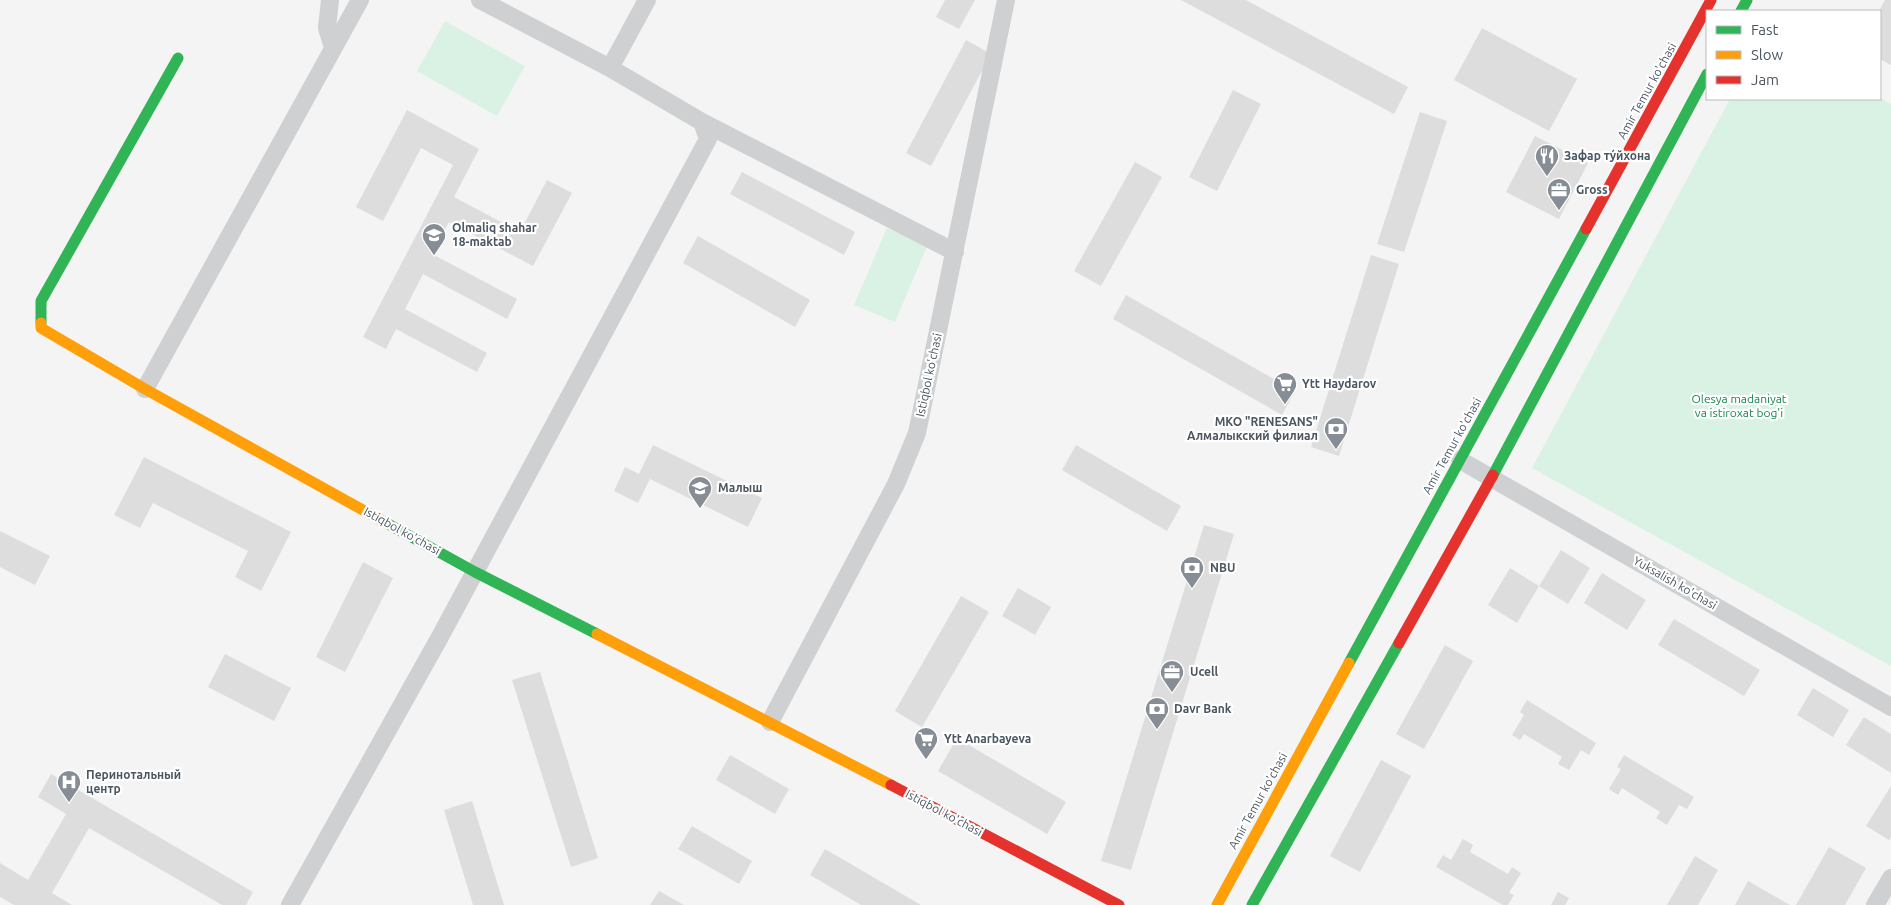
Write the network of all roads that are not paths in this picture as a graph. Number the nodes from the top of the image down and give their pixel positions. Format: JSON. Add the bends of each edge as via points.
{"nodes":[{"id":1,"x":330,"y":0,"type":"edge"},
{"id":2,"x":360,"y":0,"type":"edge"},
{"id":3,"x":480,"y":0,"type":"edge"},
{"id":4,"x":647,"y":0,"type":"edge"},
{"id":5,"x":1006,"y":0,"type":"edge"},
{"id":6,"x":1706,"y":12,"type":"edge"},
{"id":7,"x":334,"y":48,"type":"junction"},
{"id":8,"x":178,"y":58,"type":"dead end"},
{"id":9,"x":610,"y":68,"type":"junction"},
{"id":10,"x":1682,"y":71,"type":"junction"},
{"id":11,"x":1706,"y":76,"type":"edge"},
{"id":12,"x":702,"y":122,"type":"junction"},
{"id":13,"x":955,"y":252,"type":"junction"},
{"id":14,"x":145,"y":389,"type":"junction"},
{"id":15,"x":1460,"y":460,"type":"junction"},
{"id":16,"x":1490,"y":478,"type":"junction"},
{"id":17,"x":475,"y":572,"type":"junction"},
{"id":18,"x":1891,"y":707,"type":"edge"},
{"id":19,"x":770,"y":722,"type":"junction"},
{"id":20,"x":1891,"y":878,"type":"edge"},
{"id":21,"x":290,"y":905,"type":"edge"},
{"id":22,"x":1119,"y":905,"type":"edge"},
{"id":23,"x":1217,"y":905,"type":"edge"},
{"id":24,"x":1252,"y":905,"type":"edge"},
{"id":25,"x":1874,"y":905,"type":"edge"}],
"edges":[{"from":1,"to":7,"type":"street","via":[[327,28]]},
{"from":2,"to":7,"type":"street"},
{"from":3,"to":9,"type":"street"},
{"from":4,"to":9,"type":"street"},
{"from":5,"to":13,"type":"street","name":"Istiqbol ko'chasi"},
{"from":6,"to":10,"type":"main road","name":"Amir Temur ko'chasi"},
{"from":7,"to":14,"type":"street"},
{"from":8,"to":14,"type":"main road","name":"Istiqbol ko'chasi","via":[[41,301],[41,328]]},
{"from":9,"to":12,"type":"street"},
{"from":10,"to":11,"type":"main road"},
{"from":10,"to":15,"type":"main road","name":"Amir Temur ko'chasi"},
{"from":11,"to":16,"type":"main road"},
{"from":12,"to":13,"type":"street"},
{"from":12,"to":17,"type":"street","via":[[708,139]]},
{"from":13,"to":19,"type":"street","name":"Istiqbol ko'chasi","via":[[917,432],[896,484]]},
{"from":14,"to":17,"type":"main road","name":"Istiqbol ko'chasi"},
{"from":15,"to":16,"type":"street","name":"Yuksalish ko'chasi"},
{"from":15,"to":23,"type":"main road","name":"Amir Temur ko'chasi"},
{"from":16,"to":18,"type":"street","name":"Yuksalish ko'chasi"},
{"from":16,"to":24,"type":"main road"},
{"from":17,"to":19,"type":"main road","name":"Istiqbol ko'chasi"},
{"from":17,"to":21,"type":"street"},
{"from":19,"to":22,"type":"main road","name":"Istiqbol ko'chasi"},
{"from":20,"to":25,"type":"street"}]}
